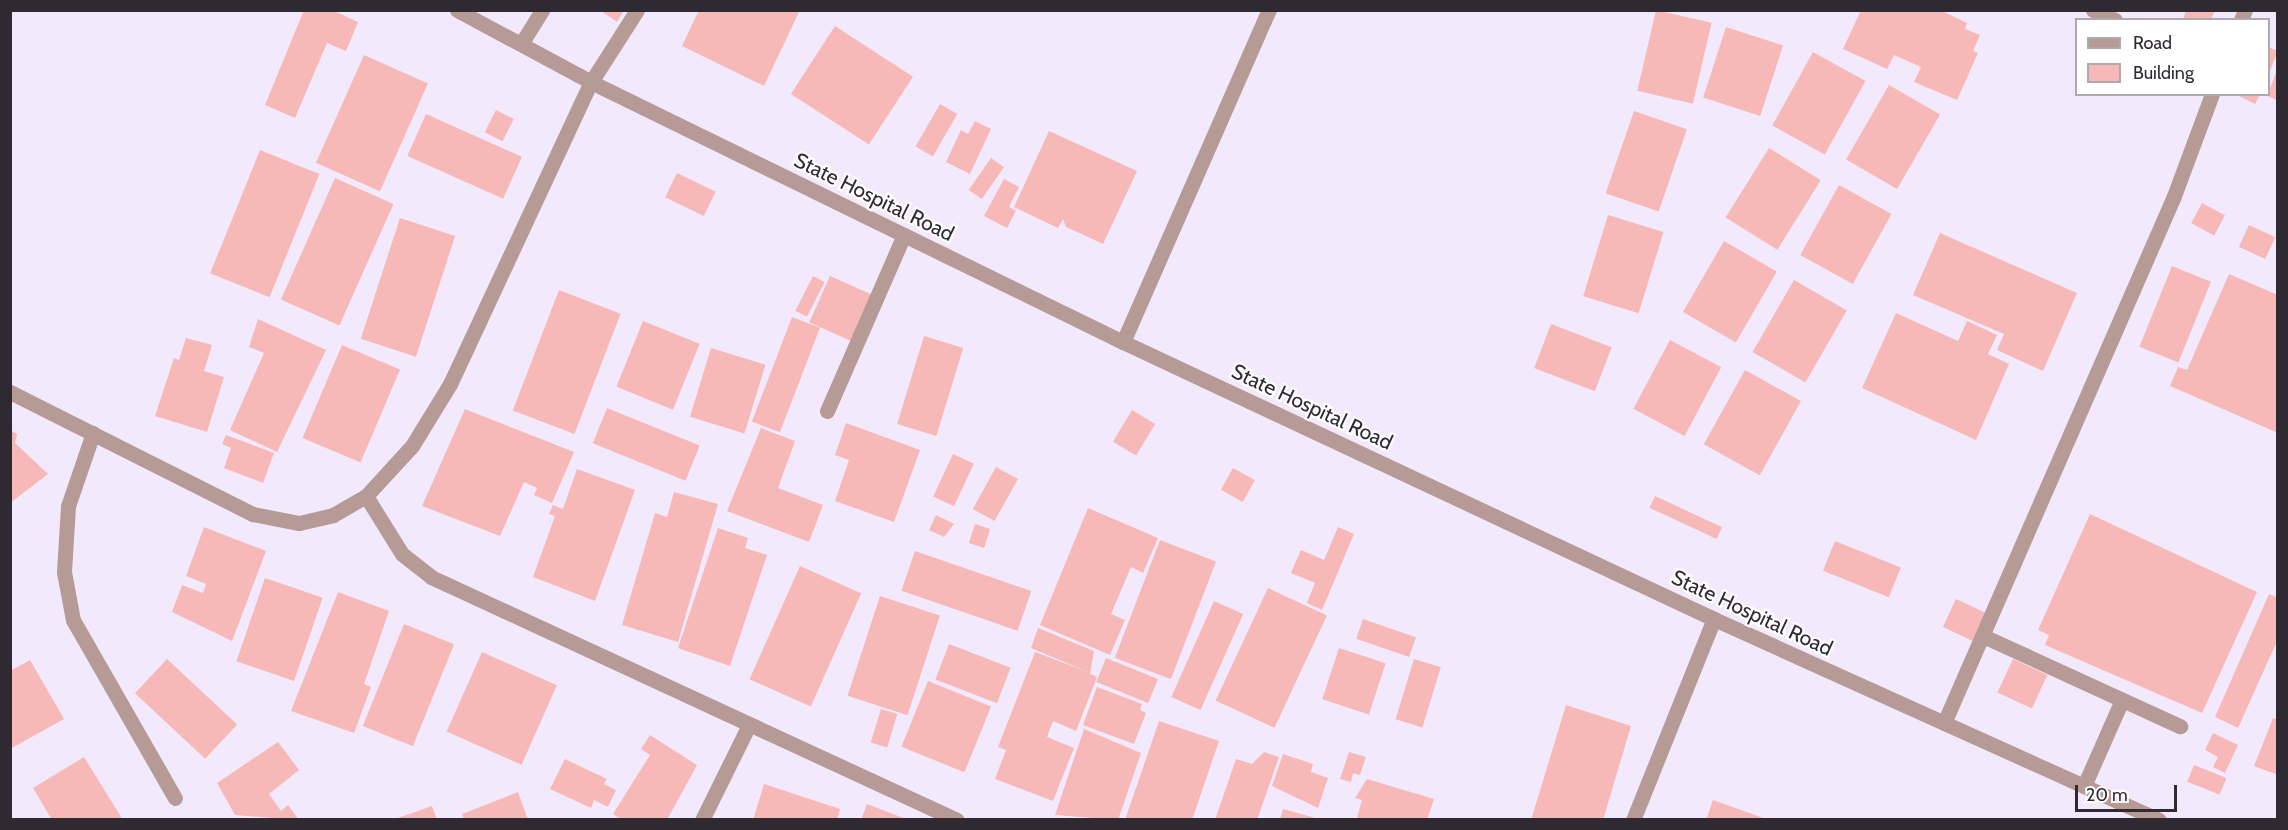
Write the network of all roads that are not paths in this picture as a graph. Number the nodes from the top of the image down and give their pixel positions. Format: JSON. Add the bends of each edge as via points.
{"nodes":[{"id":1,"x":457,"y":10,"type":"edge"},
{"id":2,"x":542,"y":10,"type":"edge"},
{"id":3,"x":637,"y":10,"type":"edge"},
{"id":4,"x":1269,"y":10,"type":"edge"},
{"id":5,"x":2093,"y":10,"type":"edge"},
{"id":6,"x":2111,"y":18,"type":"edge"},
{"id":7,"x":521,"y":44,"type":"junction"},
{"id":8,"x":591,"y":82,"type":"junction"},
{"id":9,"x":2211,"y":96,"type":"edge"},
{"id":10,"x":904,"y":234,"type":"junction"},
{"id":11,"x":1123,"y":342,"type":"junction"},
{"id":12,"x":10,"y":392,"type":"edge"},
{"id":13,"x":827,"y":411,"type":"dead end"},
{"id":14,"x":93,"y":433,"type":"junction"},
{"id":15,"x":366,"y":496,"type":"junction"},
{"id":16,"x":1714,"y":619,"type":"junction"},
{"id":17,"x":1983,"y":636,"type":"junction"},
{"id":18,"x":2122,"y":700,"type":"junction"},
{"id":19,"x":1944,"y":723,"type":"junction"},
{"id":20,"x":2180,"y":726,"type":"dead end"},
{"id":21,"x":748,"y":727,"type":"junction"},
{"id":22,"x":2084,"y":786,"type":"junction"},
{"id":23,"x":175,"y":798,"type":"dead end"},
{"id":24,"x":702,"y":819,"type":"edge"},
{"id":25,"x":957,"y":819,"type":"edge"},
{"id":26,"x":1633,"y":819,"type":"edge"},
{"id":27,"x":2159,"y":819,"type":"edge"}],
"edges":[{"from":1,"to":7,"type":"street","name":"State Hospital Road"},
{"from":2,"to":7,"type":"street"},
{"from":3,"to":8,"type":"street"},
{"from":4,"to":11,"type":"street"},
{"from":5,"to":6,"type":"street"},
{"from":7,"to":8,"type":"street","name":"State Hospital Road"},
{"from":8,"to":10,"type":"street","name":"State Hospital Road"},
{"from":8,"to":15,"type":"street","via":[[450,384],[412,446]]},
{"from":9,"to":17,"type":"street"},
{"from":10,"to":11,"type":"street","name":"State Hospital Road"},
{"from":10,"to":13,"type":"street"},
{"from":11,"to":16,"type":"street","name":"State Hospital Road"},
{"from":12,"to":14,"type":"street"},
{"from":14,"to":15,"type":"street","via":[[253,514],[299,524],[333,515]]},
{"from":14,"to":23,"type":"street","via":[[68,506],[64,572],[73,620]]},
{"from":15,"to":21,"type":"street","via":[[402,554],[431,577]]},
{"from":16,"to":19,"type":"street","name":"State Hospital Road"},
{"from":16,"to":26,"type":"street"},
{"from":17,"to":18,"type":"street"},
{"from":17,"to":19,"type":"street"},
{"from":18,"to":20,"type":"street"},
{"from":18,"to":22,"type":"street"},
{"from":19,"to":22,"type":"street","name":"State Hospital Road"},
{"from":21,"to":24,"type":"street"},
{"from":21,"to":25,"type":"street"},
{"from":22,"to":27,"type":"street","name":"State Hospital Road"}]}
